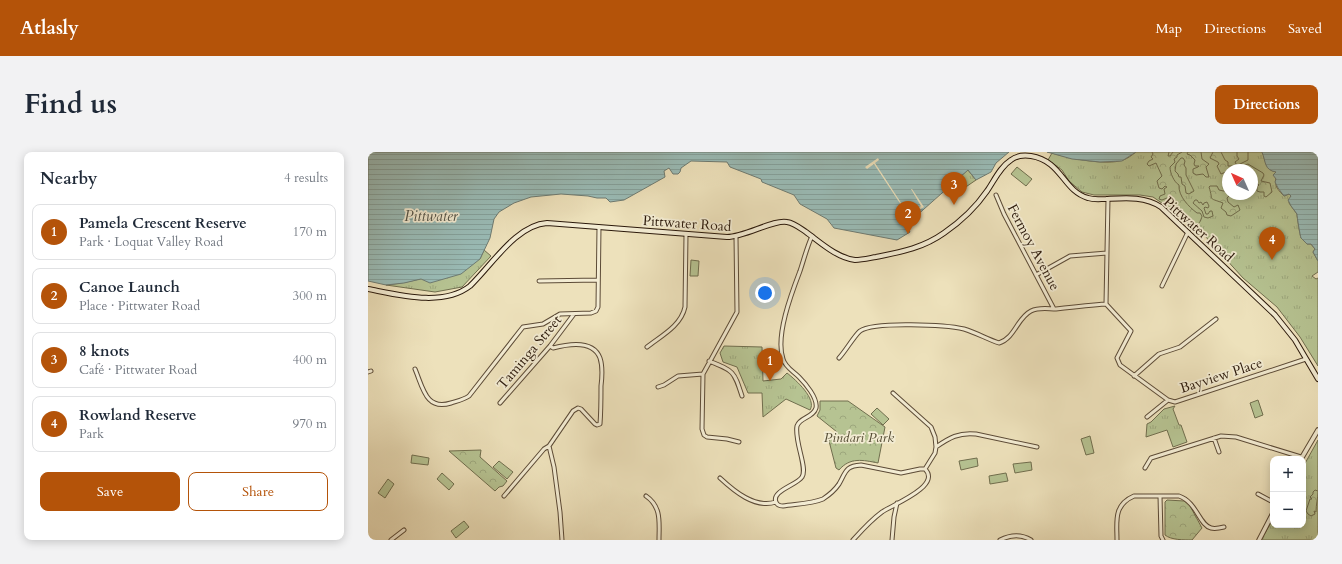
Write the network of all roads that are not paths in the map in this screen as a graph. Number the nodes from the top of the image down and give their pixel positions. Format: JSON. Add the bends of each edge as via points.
{"nodes":[{"id":1,"x":996,"y":195,"type":"dead end"},
{"id":2,"x":1108,"y":199,"type":"junction"},
{"id":3,"x":599,"y":227,"type":"junction"},
{"id":4,"x":1188,"y":232,"type":"junction"},
{"id":5,"x":686,"y":235,"type":"junction"},
{"id":6,"x":812,"y":236,"type":"junction"},
{"id":7,"x":736,"y":237,"type":"junction"},
{"id":8,"x":1107,"y":252,"type":"junction"},
{"id":9,"x":1036,"y":274,"type":"junction"},
{"id":10,"x":598,"y":280,"type":"junction"},
{"id":11,"x":539,"y":281,"type":"dead end"},
{"id":12,"x":1162,"y":286,"type":"dead end"},
{"id":13,"x":368,"y":289,"type":"edge"},
{"id":14,"x":1106,"y":304,"type":"junction"},
{"id":15,"x":1054,"y":309,"type":"junction"},
{"id":16,"x":574,"y":314,"type":"junction"},
{"id":17,"x":1216,"y":320,"type":"dead end"},
{"id":18,"x":550,"y":346,"type":"junction"},
{"id":19,"x":647,"y":347,"type":"dead end"},
{"id":20,"x":839,"y":358,"type":"dead end"},
{"id":21,"x":1306,"y":359,"type":"junction"},
{"id":22,"x":709,"y":361,"type":"junction"},
{"id":23,"x":415,"y":369,"type":"dead end"},
{"id":24,"x":703,"y":374,"type":"junction"},
{"id":25,"x":1134,"y":376,"type":"junction"},
{"id":26,"x":1318,"y":378,"type":"edge"},
{"id":27,"x":658,"y":387,"type":"dead end"},
{"id":28,"x":893,"y":393,"type":"dead end"},
{"id":29,"x":742,"y":396,"type":"dead end"},
{"id":30,"x":1168,"y":400,"type":"junction"},
{"id":31,"x":500,"y":403,"type":"dead end"},
{"id":32,"x":1147,"y":417,"type":"dead end"},
{"id":33,"x":1318,"y":430,"type":"edge"},
{"id":34,"x":1214,"y":438,"type":"junction"},
{"id":35,"x":739,"y":442,"type":"dead end"},
{"id":36,"x":549,"y":446,"type":"junction"},
{"id":37,"x":936,"y":447,"type":"junction"},
{"id":38,"x":1037,"y":447,"type":"dead end"},
{"id":39,"x":1219,"y":452,"type":"dead end"},
{"id":40,"x":1295,"y":456,"type":"edge"},
{"id":41,"x":1302,"y":456,"type":"edge"},
{"id":42,"x":1145,"y":468,"type":"dead end"},
{"id":43,"x":925,"y":469,"type":"junction"},
{"id":44,"x":720,"y":478,"type":"dead end"},
{"id":45,"x":1258,"y":494,"type":"dead end"},
{"id":46,"x":504,"y":496,"type":"dead end"},
{"id":47,"x":646,"y":496,"type":"dead end"},
{"id":48,"x":1160,"y":496,"type":"junction"},
{"id":49,"x":1270,"y":500,"type":"edge"},
{"id":50,"x":776,"y":502,"type":"junction"},
{"id":51,"x":898,"y":503,"type":"junction"},
{"id":52,"x":1270,"y":519,"type":"edge"},
{"id":53,"x":1224,"y":527,"type":"dead end"},
{"id":54,"x":404,"y":530,"type":"dead end"},
{"id":55,"x":390,"y":540,"type":"edge"},
{"id":56,"x":562,"y":540,"type":"edge"},
{"id":57,"x":659,"y":540,"type":"edge"},
{"id":58,"x":852,"y":540,"type":"edge"},
{"id":59,"x":892,"y":540,"type":"edge"},
{"id":60,"x":1000,"y":540,"type":"edge"},
{"id":61,"x":1031,"y":540,"type":"edge"},
{"id":62,"x":1117,"y":540,"type":"edge"},
{"id":63,"x":1163,"y":540,"type":"edge"},
{"id":64,"x":1259,"y":540,"type":"edge"}],
"edges":[{"from":1,"to":9,"type":"street","name":"Fermoy Avenue","via":[[999,206]]},
{"from":2,"to":4,"type":"main road","name":"Pittwater Road","via":[[1132,198],[1154,202]]},
{"from":2,"to":6,"type":"main road","name":"Pittwater Road","via":[[1083,196],[1071,188],[1060,172],[1049,164],[1035,157],[1021,156],[1004,165],[982,198],[957,223],[917,248],[857,260],[843,256]]},
{"from":2,"to":8,"type":"street"},
{"from":3,"to":5,"type":"main road","name":"Pittwater Road"},
{"from":3,"to":10,"type":"street"},
{"from":3,"to":13,"type":"main road","name":"Pittwater Road","via":[[552,223],[530,227],[515,238],[466,290],[456,294],[428,298]]},
{"from":4,"to":12,"type":"street"},
{"from":4,"to":21,"type":"main road","name":"Pittwater Road","via":[[1275,315]]},
{"from":5,"to":7,"type":"main road","name":"Pittwater Road"},
{"from":5,"to":19,"type":"street","via":[[684,315],[677,324]]},
{"from":6,"to":7,"type":"main road","name":"Pittwater Road","via":[[793,224],[781,221]]},
{"from":6,"to":50,"type":"street","via":[[786,308],[781,349],[784,362],[802,381],[814,398],[816,407],[811,415],[800,421],[797,426],[803,476],[777,494]]},
{"from":7,"to":22,"type":"street","via":[[737,312]]},
{"from":8,"to":9,"type":"street","via":[[1070,256]]},
{"from":8,"to":14,"type":"street"},
{"from":9,"to":15,"type":"street","name":"Fermoy Avenue"},
{"from":10,"to":11,"type":"street"},
{"from":10,"to":16,"type":"street","via":[[597,310]]},
{"from":14,"to":15,"type":"street"},
{"from":14,"to":25,"type":"street","via":[[1130,330],[1117,358],[1120,365]]},
{"from":15,"to":20,"type":"street","via":[[1038,309],[1025,315],[1008,339],[999,343],[959,328],[922,324],[871,327],[860,331]]},
{"from":16,"to":18,"type":"street","name":"Taminga Street"},
{"from":16,"to":23,"type":"street","via":[[560,314],[543,324],[523,327],[468,396],[462,400],[440,406],[430,402]]},
{"from":17,"to":25,"type":"street","via":[[1180,347],[1159,354]]},
{"from":18,"to":31,"type":"street","name":"Taminga Street"},
{"from":18,"to":36,"type":"street","via":[[553,348],[578,344],[592,349],[600,359],[601,384],[599,425],[595,424],[583,409],[575,409]]},
{"from":21,"to":26,"type":"main road","name":"Pittwater Road"},
{"from":21,"to":30,"type":"street","name":"Bayview Place","via":[[1175,402]]},
{"from":22,"to":24,"type":"street"},
{"from":22,"to":29,"type":"street","via":[[733,373]]},
{"from":24,"to":27,"type":"street","via":[[678,376],[664,386]]},
{"from":24,"to":35,"type":"street","via":[[704,435]]},
{"from":25,"to":30,"type":"street"},
{"from":28,"to":37,"type":"street","via":[[931,427]]},
{"from":30,"to":32,"type":"street","name":"Bayview Place"},
{"from":33,"to":41,"type":"street"},
{"from":34,"to":39,"type":"street"},
{"from":34,"to":40,"type":"street","via":[[1236,436]]},
{"from":34,"to":42,"type":"street","via":[[1151,458]]},
{"from":36,"to":46,"type":"street"},
{"from":36,"to":56,"type":"street","via":[[554,467]]},
{"from":37,"to":38,"type":"street","via":[[949,438],[967,433]]},
{"from":37,"to":43,"type":"street"},
{"from":43,"to":50,"type":"street","via":[[901,473],[861,465],[854,466],[846,471],[836,488],[822,499],[783,506]]},
{"from":43,"to":51,"type":"street","via":[[929,477],[926,483],[915,494]]},
{"from":44,"to":50,"type":"street","via":[[747,499],[763,503]]},
{"from":45,"to":49,"type":"street"},
{"from":47,"to":57,"type":"street","via":[[657,508]]},
{"from":48,"to":53,"type":"street","via":[[1184,498],[1192,504],[1207,526],[1212,529]]},
{"from":48,"to":62,"type":"street","via":[[1134,496],[1121,505],[1118,513]]},
{"from":48,"to":63,"type":"street"},
{"from":51,"to":58,"type":"street","via":[[869,522]]},
{"from":51,"to":59,"type":"street"},
{"from":52,"to":64,"type":"street"},
{"from":54,"to":55,"type":"street"},
{"from":60,"to":61,"type":"street","via":[[1017,535]]}]}
